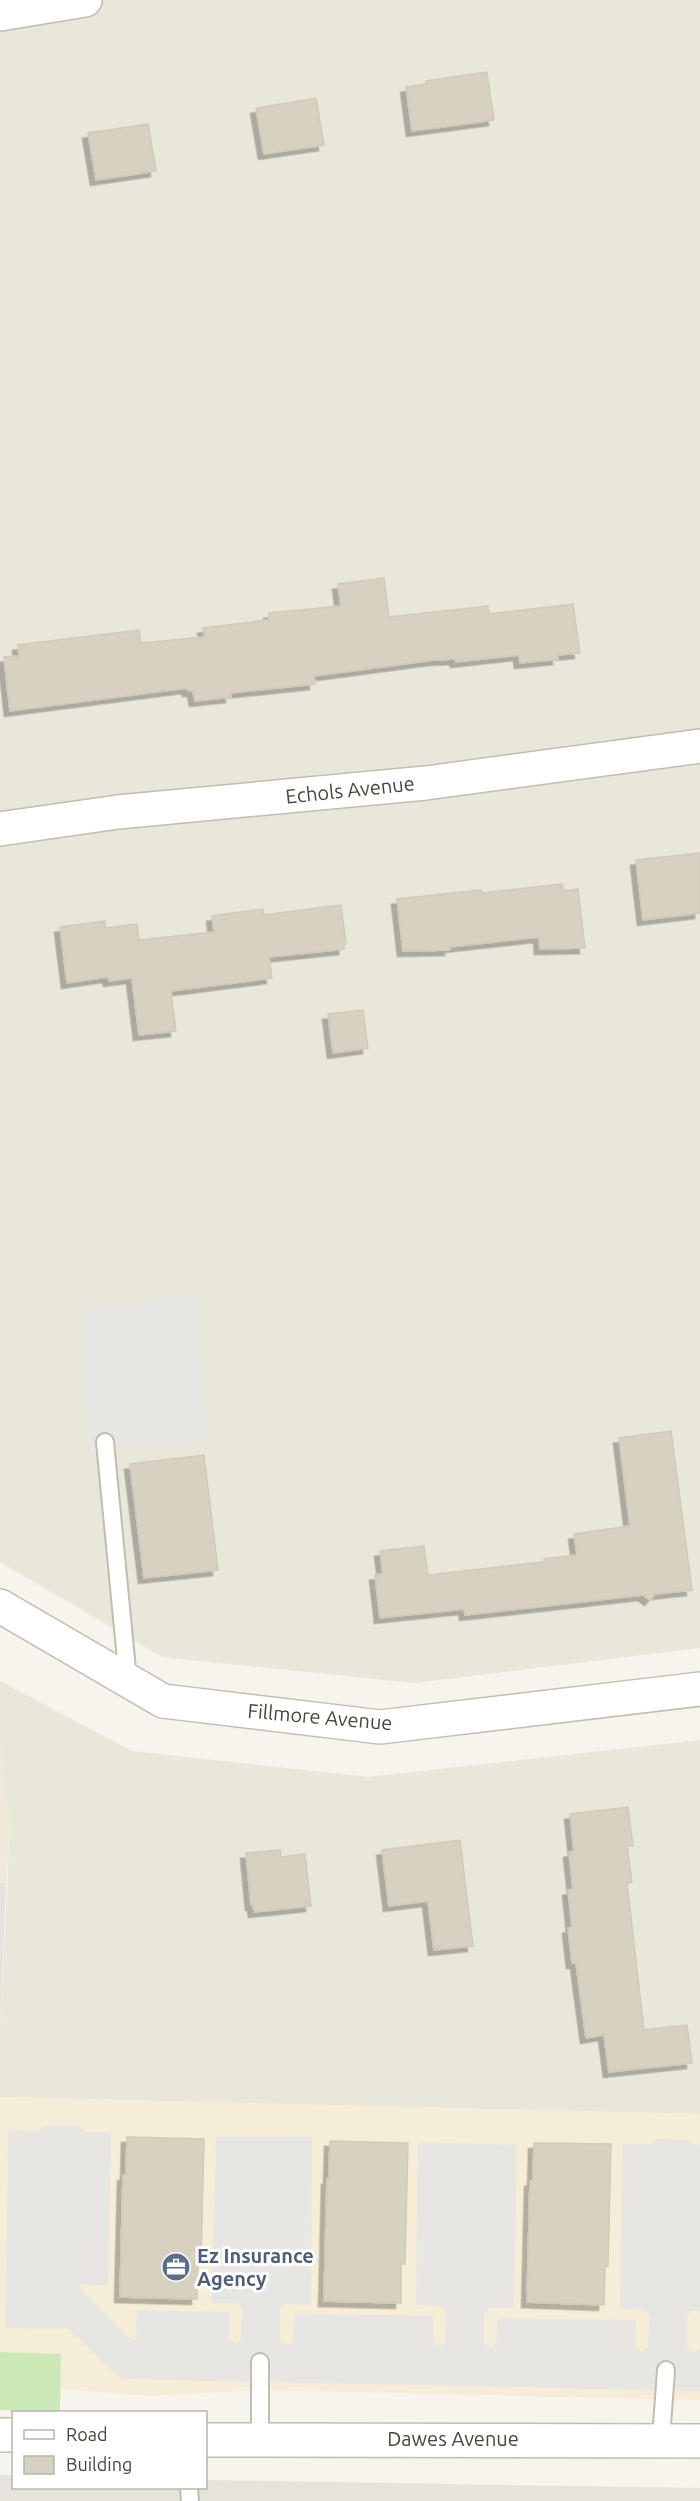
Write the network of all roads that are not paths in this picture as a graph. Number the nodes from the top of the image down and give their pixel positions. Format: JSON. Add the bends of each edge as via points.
{"nodes":[{"id":1,"x":85,"y":0,"type":"edge"},
{"id":2,"x":0,"y":14,"type":"edge"},
{"id":3,"x":700,"y":746,"type":"edge"},
{"id":4,"x":0,"y":829,"type":"edge"},
{"id":5,"x":105,"y":1442,"type":"dead end"},
{"id":6,"x":0,"y":1606,"type":"edge"},
{"id":7,"x":128,"y":1680,"type":"junction"},
{"id":8,"x":700,"y":1689,"type":"edge"},
{"id":9,"x":260,"y":2362,"type":"dead end"},
{"id":10,"x":666,"y":2370,"type":"dead end"},
{"id":11,"x":661,"y":2439,"type":"junction"},
{"id":12,"x":207,"y":2440,"type":"edge"},
{"id":13,"x":260,"y":2441,"type":"junction"},
{"id":14,"x":700,"y":2441,"type":"edge"}],
"edges":[{"from":1,"to":2,"type":"street"},
{"from":3,"to":4,"type":"street","name":"Echols Avenue","via":[[426,783],[118,812]]},
{"from":5,"to":7,"type":"lane"},
{"from":6,"to":7,"type":"street","name":"Fillmore Avenue"},
{"from":7,"to":8,"type":"street","name":"Fillmore Avenue","via":[[163,1701],[380,1727]]},
{"from":9,"to":13,"type":"lane"},
{"from":10,"to":11,"type":"lane"},
{"from":11,"to":13,"type":"street","name":"Dawes Avenue"},
{"from":11,"to":14,"type":"street","name":"Dawes Avenue"},
{"from":12,"to":13,"type":"street","name":"Dawes Avenue"}]}
